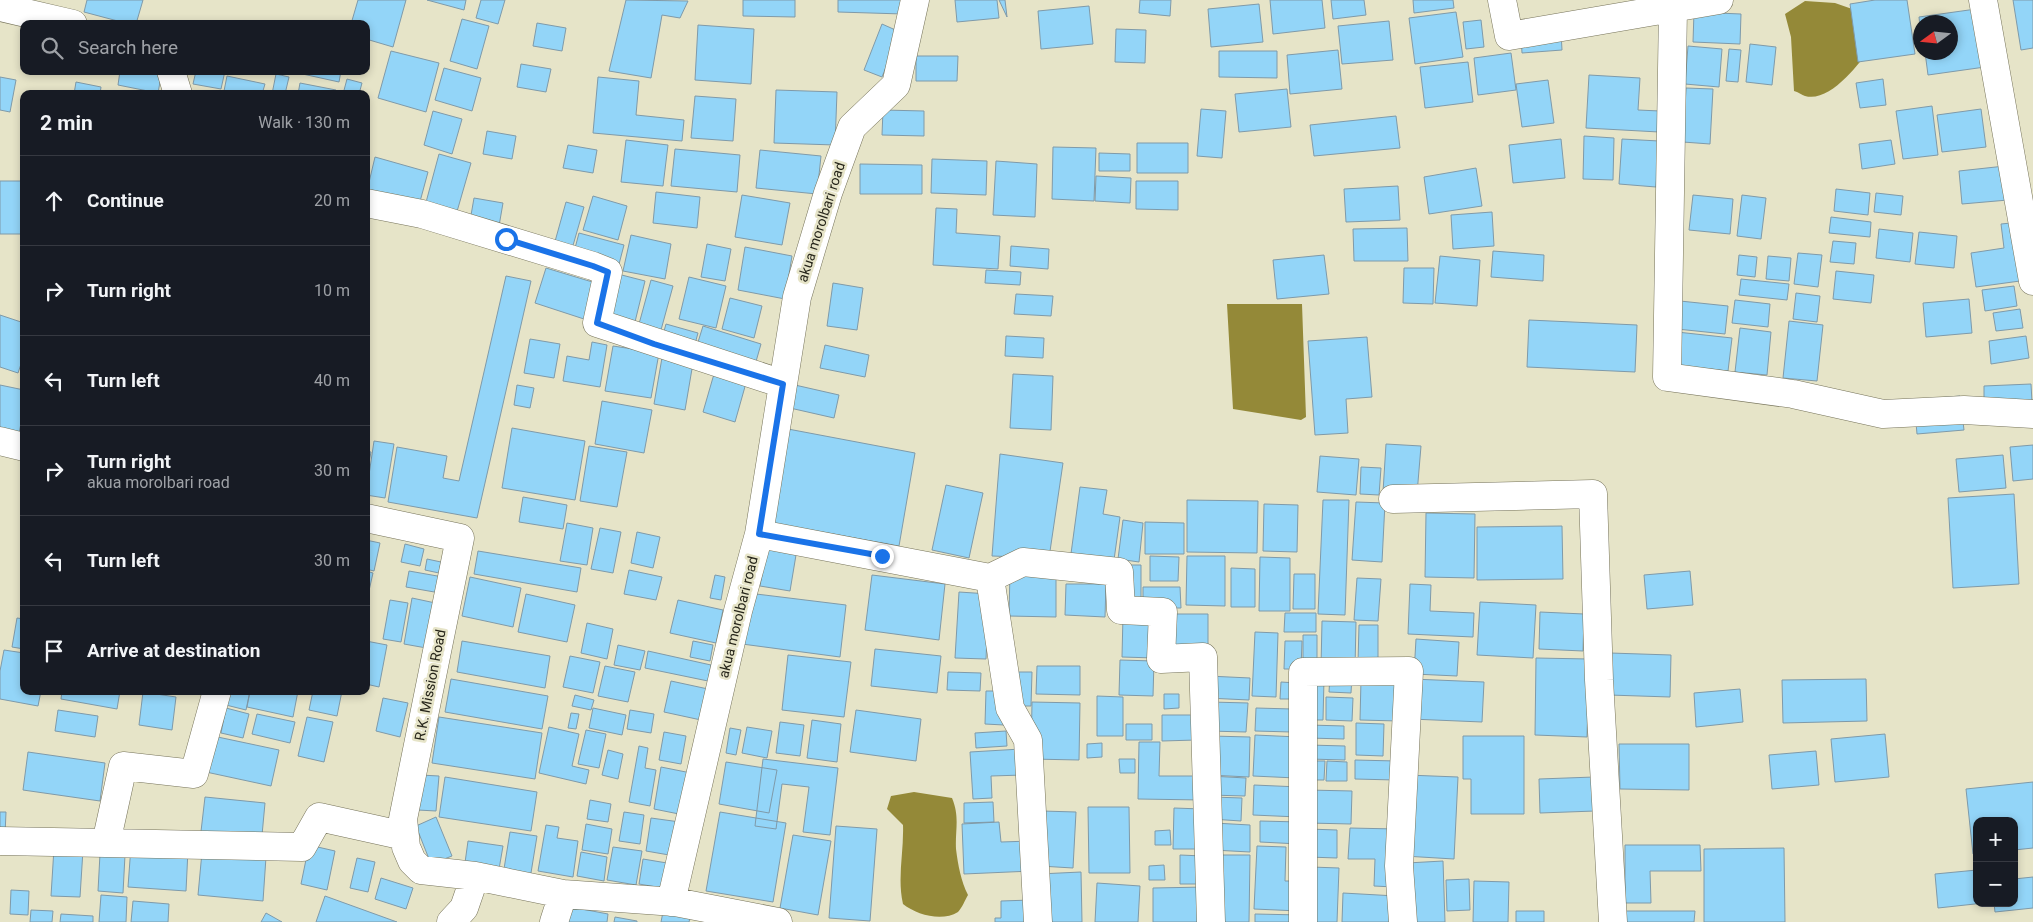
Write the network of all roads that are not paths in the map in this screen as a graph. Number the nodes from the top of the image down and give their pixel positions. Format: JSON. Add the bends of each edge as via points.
{"nodes":[{"id":1,"x":915,"y":0,"type":"edge"},
{"id":2,"x":1502,"y":0,"type":"edge"},
{"id":3,"x":1719,"y":0,"type":"edge"},
{"id":4,"x":1983,"y":0,"type":"edge"},
{"id":5,"x":0,"y":7,"type":"edge"},
{"id":6,"x":1674,"y":8,"type":"junction"},
{"id":7,"x":56,"y":20,"type":"edge"},
{"id":8,"x":172,"y":75,"type":"edge"},
{"id":9,"x":177,"y":90,"type":"edge"},
{"id":10,"x":370,"y":203,"type":"edge"},
{"id":11,"x":2033,"y":281,"type":"edge"},
{"id":12,"x":783,"y":384,"type":"junction"},
{"id":13,"x":2033,"y":414,"type":"edge"},
{"id":14,"x":0,"y":441,"type":"edge"},
{"id":15,"x":20,"y":446,"type":"edge"},
{"id":16,"x":1393,"y":499,"type":"dead end"},
{"id":17,"x":370,"y":519,"type":"edge"},
{"id":18,"x":759,"y":534,"type":"junction"},
{"id":19,"x":990,"y":578,"type":"junction"},
{"id":20,"x":216,"y":695,"type":"edge"},
{"id":21,"x":405,"y":836,"type":"junction"},
{"id":22,"x":0,"y":842,"type":"edge"},
{"id":23,"x":106,"y":843,"type":"junction"},
{"id":24,"x":475,"y":876,"type":"junction"},
{"id":25,"x":563,"y":894,"type":"junction"},
{"id":26,"x":686,"y":910,"type":"edge"},
{"id":27,"x":451,"y":922,"type":"edge"},
{"id":28,"x":554,"y":922,"type":"edge"},
{"id":29,"x":778,"y":922,"type":"edge"},
{"id":30,"x":1038,"y":922,"type":"edge"},
{"id":31,"x":1211,"y":922,"type":"edge"},
{"id":32,"x":1303,"y":922,"type":"edge"},
{"id":33,"x":1403,"y":922,"type":"edge"},
{"id":34,"x":1613,"y":922,"type":"edge"}],
"edges":[{"from":1,"to":12,"type":"street","name":"akua morolbari road","via":[[896,85],[852,127],[828,194],[797,297]]},
{"from":2,"to":6,"type":"street","via":[[1509,36]]},
{"from":3,"to":6,"type":"street"},
{"from":4,"to":11,"type":"street"},
{"from":5,"to":7,"type":"street"},
{"from":6,"to":13,"type":"street","via":[[1667,377],[1793,394],[1883,414],[1964,410]]},
{"from":8,"to":9,"type":"street"},
{"from":10,"to":12,"type":"street","via":[[422,214],[608,272],[597,323]]},
{"from":12,"to":18,"type":"street","name":"akua morolbari road"},
{"from":14,"to":15,"type":"street"},
{"from":16,"to":34,"type":"street","via":[[1593,494],[1599,680]]},
{"from":17,"to":21,"type":"street","name":"R.K. Mission Road","via":[[460,538],[403,819]]},
{"from":18,"to":19,"type":"street"},
{"from":18,"to":26,"type":"street","name":"akua morolbari road","via":[[738,611]]},
{"from":19,"to":30,"type":"street","via":[[1010,708],[1028,740]]},
{"from":19,"to":31,"type":"street","via":[[1023,562],[1119,572],[1121,610],[1163,612],[1161,659],[1203,657]]},
{"from":20,"to":23,"type":"street","via":[[194,774],[123,766]]},
{"from":21,"to":23,"type":"street","via":[[319,817],[302,847]]},
{"from":21,"to":24,"type":"street","name":"R.K. Mission Road","via":[[412,861],[421,870]]},
{"from":22,"to":23,"type":"street"},
{"from":24,"to":25,"type":"street","name":"R.K. Mission Road"},
{"from":24,"to":27,"type":"street","via":[[464,908]]},
{"from":25,"to":26,"type":"street","name":"R.K. Mission Road"},
{"from":25,"to":28,"type":"street"},
{"from":26,"to":29,"type":"street","name":"R.K. Mission Road"},
{"from":32,"to":33,"type":"street","via":[[1303,672],[1409,671],[1399,866]]}]}
